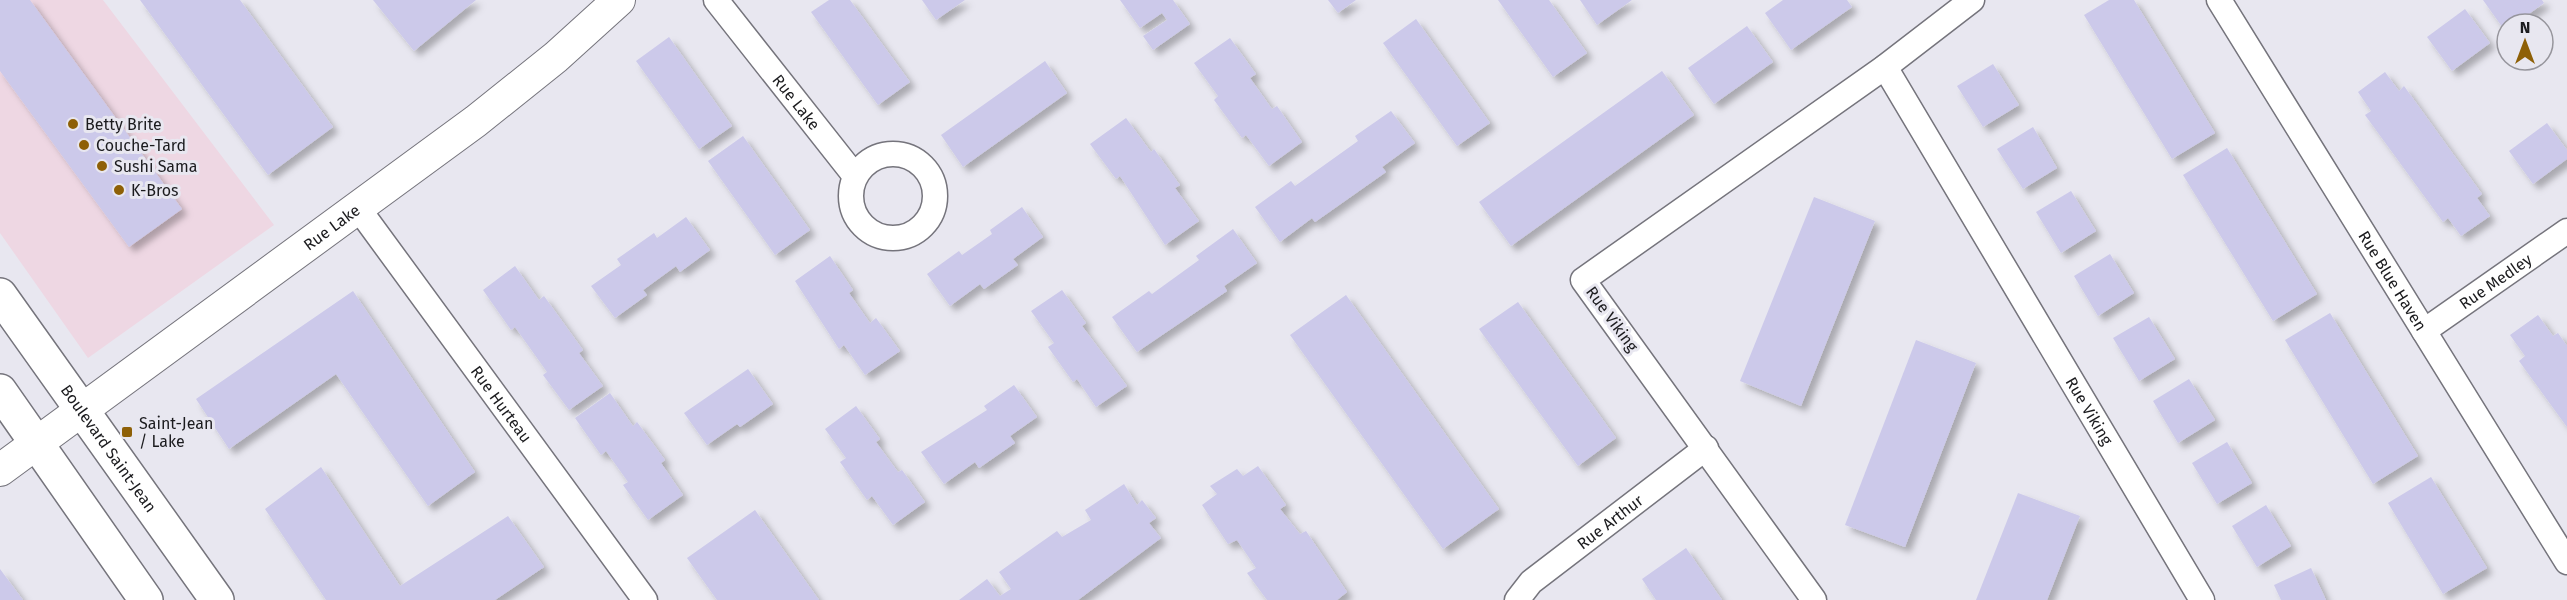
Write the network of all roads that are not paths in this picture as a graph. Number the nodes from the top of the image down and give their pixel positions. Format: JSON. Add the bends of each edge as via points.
{"nodes":[{"id":1,"x":619,"y":0,"type":"edge"},
{"id":2,"x":716,"y":0,"type":"edge"},
{"id":3,"x":1972,"y":0,"type":"edge"},
{"id":4,"x":2219,"y":0,"type":"edge"},
{"id":5,"x":1885,"y":67,"type":"junction"},
{"id":6,"x":855,"y":176,"type":"dead end"},
{"id":7,"x":358,"y":208,"type":"junction"},
{"id":8,"x":2567,"y":231,"type":"edge"},
{"id":9,"x":0,"y":295,"type":"edge"},
{"id":10,"x":2424,"y":331,"type":"junction"},
{"id":11,"x":0,"y":391,"type":"edge"},
{"id":12,"x":82,"y":408,"type":"junction"},
{"id":13,"x":37,"y":443,"type":"junction"},
{"id":14,"x":1706,"y":448,"type":"junction"},
{"id":15,"x":0,"y":470,"type":"edge"},
{"id":16,"x":2567,"y":562,"type":"edge"},
{"id":17,"x":146,"y":600,"type":"edge"},
{"id":18,"x":217,"y":600,"type":"edge"},
{"id":19,"x":645,"y":600,"type":"edge"},
{"id":20,"x":1516,"y":600,"type":"edge"},
{"id":21,"x":1814,"y":600,"type":"edge"},
{"id":22,"x":2202,"y":600,"type":"edge"}],
"edges":[{"from":1,"to":7,"type":"street","name":"Rue Lake","via":[[476,121]]},
{"from":2,"to":6,"type":"street","name":"Rue Lake"},
{"from":3,"to":5,"type":"street","name":"Rue Viking"},
{"from":4,"to":10,"type":"street","name":"Rue Blue Haven"},
{"from":5,"to":14,"type":"street","name":"Rue Viking","via":[[1583,280]]},
{"from":5,"to":22,"type":"street","name":"Rue Viking"},
{"from":7,"to":12,"type":"street","name":"Rue Lake"},
{"from":7,"to":19,"type":"street","name":"Rue Hurteau"},
{"from":8,"to":10,"type":"street","name":"Rue Medley"},
{"from":9,"to":12,"type":"main road","name":"Boulevard Saint-Jean"},
{"from":10,"to":16,"type":"street","name":"Rue Blue Haven"},
{"from":11,"to":13,"type":"main road"},
{"from":12,"to":13,"type":"street","name":"Rue Lake"},
{"from":12,"to":18,"type":"main road","name":"Boulevard Saint-Jean"},
{"from":13,"to":15,"type":"street","name":"Rue Lake"},
{"from":13,"to":17,"type":"main road"},
{"from":14,"to":20,"type":"street","name":"Rue Arthur","via":[[1531,582]]},
{"from":14,"to":21,"type":"street","name":"Rue Viking"}]}
